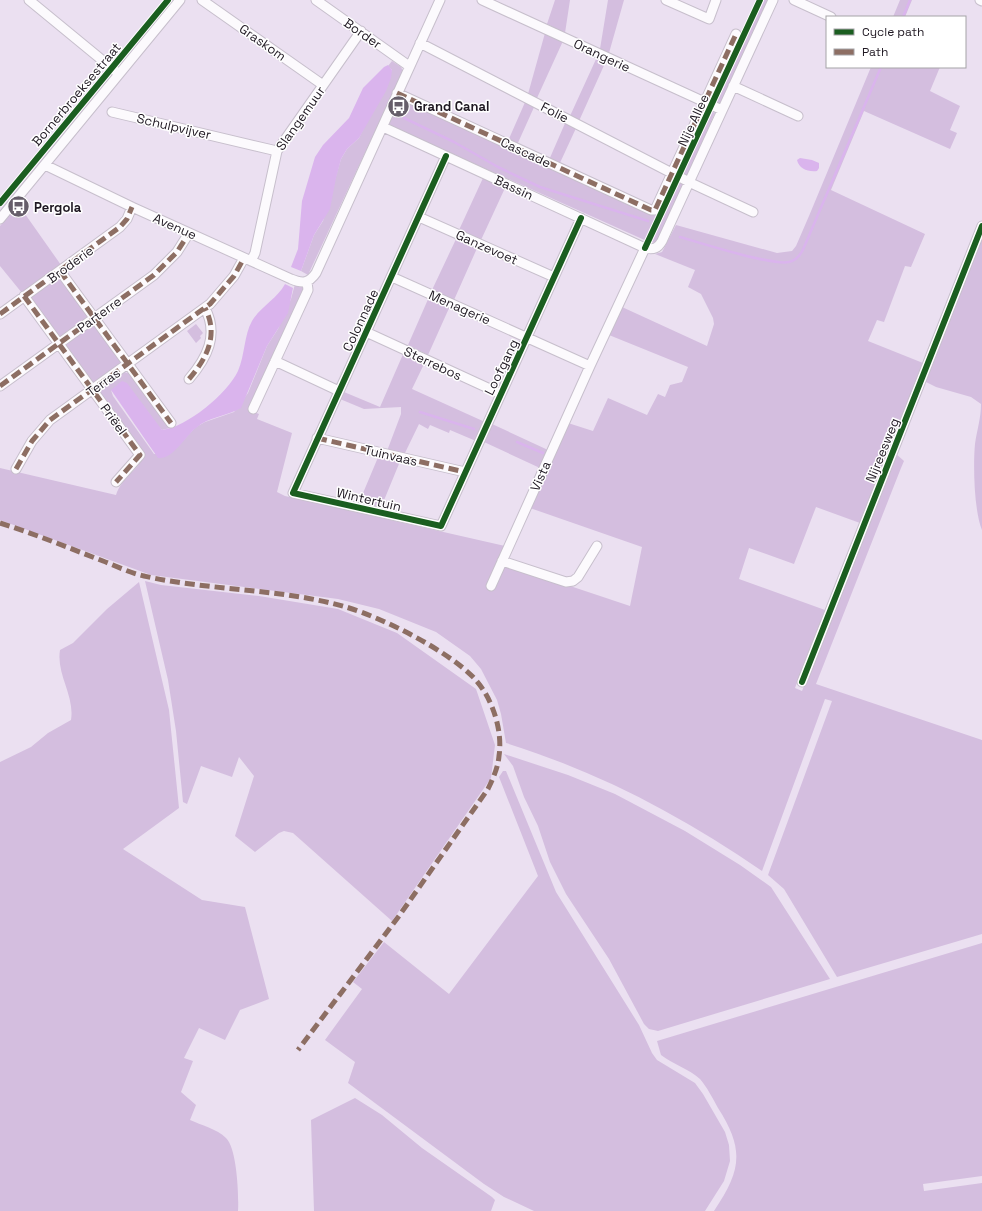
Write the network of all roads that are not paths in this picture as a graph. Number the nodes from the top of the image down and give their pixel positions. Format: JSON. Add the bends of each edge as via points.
{"nodes":[{"id":1,"x":29,"y":0,"type":"edge"},
{"id":2,"x":180,"y":0,"type":"edge"},
{"id":3,"x":202,"y":0,"type":"edge"},
{"id":4,"x":316,"y":0,"type":"edge"},
{"id":5,"x":440,"y":0,"type":"edge"},
{"id":6,"x":482,"y":0,"type":"edge"},
{"id":7,"x":666,"y":0,"type":"edge"},
{"id":8,"x":716,"y":0,"type":"edge"},
{"id":9,"x":773,"y":0,"type":"edge"},
{"id":10,"x":794,"y":0,"type":"edge"},
{"id":11,"x":829,"y":16,"type":"edge"},
{"id":12,"x":361,"y":31,"type":"junction"},
{"id":13,"x":736,"y":34,"type":"dead end"},
{"id":14,"x":420,"y":43,"type":"junction"},
{"id":15,"x":409,"y":66,"type":"junction"},
{"id":16,"x":119,"y":74,"type":"junction"},
{"id":17,"x":323,"y":85,"type":"junction"},
{"id":18,"x":733,"y":86,"type":"junction"},
{"id":19,"x":397,"y":93,"type":"junction"},
{"id":20,"x":704,"y":102,"type":"junction"},
{"id":21,"x":722,"y":110,"type":"junction"},
{"id":22,"x":112,"y":112,"type":"dead end"},
{"id":23,"x":798,"y":116,"type":"dead end"},
{"id":24,"x":383,"y":127,"type":"junction"},
{"id":25,"x":277,"y":151,"type":"junction"},
{"id":26,"x":446,"y":156,"type":"junction"},
{"id":27,"x":45,"y":165,"type":"junction"},
{"id":28,"x":672,"y":172,"type":"junction"},
{"id":29,"x":689,"y":182,"type":"junction"},
{"id":30,"x":132,"y":207,"type":"junction"},
{"id":31,"x":655,"y":210,"type":"joint"},
{"id":32,"x":753,"y":212,"type":"dead end"},
{"id":33,"x":419,"y":217,"type":"junction"},
{"id":34,"x":582,"y":218,"type":"junction"},
{"id":35,"x":0,"y":219,"type":"edge"},
{"id":36,"x":982,"y":226,"type":"edge"},
{"id":37,"x":189,"y":233,"type":"junction"},
{"id":38,"x":645,"y":248,"type":"junction"},
{"id":39,"x":248,"y":259,"type":"junction"},
{"id":40,"x":60,"y":271,"type":"junction"},
{"id":41,"x":392,"y":277,"type":"junction"},
{"id":42,"x":554,"y":278,"type":"junction"},
{"id":43,"x":307,"y":282,"type":"junction"},
{"id":44,"x":24,"y":296,"type":"junction"},
{"id":45,"x":205,"y":308,"type":"junction"},
{"id":46,"x":0,"y":314,"type":"edge"},
{"id":47,"x":94,"y":318,"type":"junction"},
{"id":48,"x":366,"y":332,"type":"junction"},
{"id":49,"x":528,"y":338,"type":"junction"},
{"id":50,"x":58,"y":343,"type":"junction"},
{"id":51,"x":275,"y":361,"type":"junction"},
{"id":52,"x":128,"y":364,"type":"junction"},
{"id":53,"x":590,"y":366,"type":"junction"},
{"id":54,"x":189,"y":379,"type":"dead end"},
{"id":55,"x":0,"y":386,"type":"edge"},
{"id":56,"x":93,"y":390,"type":"junction"},
{"id":57,"x":339,"y":391,"type":"junction"},
{"id":58,"x":501,"y":394,"type":"junction"},
{"id":59,"x":253,"y":409,"type":"dead end"},
{"id":60,"x":171,"y":423,"type":"dead end"},
{"id":61,"x":317,"y":438,"type":"junction"},
{"id":62,"x":16,"y":470,"type":"dead end"},
{"id":63,"x":465,"y":472,"type":"junction"},
{"id":64,"x":116,"y":482,"type":"dead end"},
{"id":65,"x":293,"y":493,"type":"joint"},
{"id":66,"x":441,"y":526,"type":"joint"},
{"id":67,"x":597,"y":546,"type":"dead end"},
{"id":68,"x":502,"y":561,"type":"junction"},
{"id":69,"x":491,"y":586,"type":"dead end"},
{"id":70,"x":802,"y":682,"type":"dead end"}],
"edges":[{"from":1,"to":16,"type":"street"},
{"from":2,"to":16,"type":"street","name":"Bornerbroeksestraat"},
{"from":3,"to":17,"type":"street","name":"Graskom"},
{"from":4,"to":12,"type":"street","name":"Border"},
{"from":5,"to":14,"type":"street"},
{"from":6,"to":20,"type":"street","name":"Orangerie"},
{"from":7,"to":8,"type":"street","via":[[709,19]]},
{"from":9,"to":18,"type":"street","name":"Nije Allee"},
{"from":10,"to":11,"type":"street"},
{"from":12,"to":15,"type":"street","name":"Border"},
{"from":12,"to":17,"type":"street","name":"Slangemuur"},
{"from":13,"to":20,"type":"street","name":"Nije Allee"},
{"from":14,"to":15,"type":"street"},
{"from":14,"to":28,"type":"street","name":"Folie"},
{"from":15,"to":19,"type":"street"},
{"from":16,"to":27,"type":"street","name":"Bornerbroeksestraat"},
{"from":17,"to":25,"type":"street","name":"Slangemuur"},
{"from":18,"to":21,"type":"street","name":"Nije Allee"},
{"from":18,"to":23,"type":"street"},
{"from":19,"to":24,"type":"street"},
{"from":19,"to":31,"type":"street","name":"Cascade"},
{"from":20,"to":21,"type":"street","name":"Orangerie"},
{"from":20,"to":28,"type":"street","name":"Nije Allee"},
{"from":21,"to":29,"type":"street","name":"Nije Allee"},
{"from":22,"to":25,"type":"street","name":"Schulpvijver"},
{"from":24,"to":26,"type":"street","name":"Bassin"},
{"from":24,"to":43,"type":"street","via":[[316,273]]},
{"from":25,"to":39,"type":"street","name":"Slangemuur","via":[[255,253]]},
{"from":26,"to":33,"type":"street","name":"Colonnade"},
{"from":26,"to":34,"type":"street","name":"Bassin"},
{"from":27,"to":30,"type":"street","name":"Avenue"},
{"from":27,"to":35,"type":"street","name":"Bornerbroeksestraat"},
{"from":28,"to":29,"type":"street","name":"Folie"},
{"from":28,"to":31,"type":"street","name":"Nije Allee"},
{"from":29,"to":32,"type":"street"},
{"from":29,"to":38,"type":"street","name":"Nije Allee","via":[[660,244],[654,249]]},
{"from":30,"to":37,"type":"street","name":"Avenue"},
{"from":30,"to":40,"type":"street","name":"Broderie","via":[[120,227]]},
{"from":33,"to":41,"type":"street","name":"Colonnade"},
{"from":33,"to":42,"type":"street","name":"Ganzevoet"},
{"from":34,"to":38,"type":"street","name":"Bassin"},
{"from":34,"to":42,"type":"street","name":"Loofgang"},
{"from":36,"to":70,"type":"street","name":"Nijreesweg"},
{"from":37,"to":39,"type":"street","name":"Avenue"},
{"from":37,"to":47,"type":"street","name":"Parterre","via":[[177,252],[154,275]]},
{"from":38,"to":53,"type":"street","name":"Vista"},
{"from":39,"to":43,"type":"street","name":"Avenue","via":[[300,283]]},
{"from":39,"to":45,"type":"street","name":"Terras"},
{"from":40,"to":44,"type":"street","name":"Broderie"},
{"from":40,"to":47,"type":"street"},
{"from":41,"to":48,"type":"street","name":"Colonnade"},
{"from":41,"to":49,"type":"street","name":"Menagerie"},
{"from":42,"to":49,"type":"street","name":"Loofgang"},
{"from":43,"to":51,"type":"street","via":[[308,290]]},
{"from":44,"to":46,"type":"street","name":"Broderie"},
{"from":44,"to":50,"type":"street","name":"Priëel"},
{"from":45,"to":52,"type":"street","name":"Terras"},
{"from":45,"to":54,"type":"street","via":[[210,319],[212,337],[202,364]]},
{"from":47,"to":50,"type":"street","name":"Parterre"},
{"from":47,"to":52,"type":"street"},
{"from":48,"to":57,"type":"street","name":"Colonnade"},
{"from":48,"to":58,"type":"street","name":"Sterrebos"},
{"from":49,"to":53,"type":"street"},
{"from":49,"to":58,"type":"street","name":"Loofgang"},
{"from":50,"to":55,"type":"street","name":"Parterre"},
{"from":50,"to":56,"type":"street","name":"Priëel"},
{"from":51,"to":57,"type":"street"},
{"from":51,"to":59,"type":"street"},
{"from":52,"to":56,"type":"street","name":"Terras"},
{"from":52,"to":60,"type":"street"},
{"from":53,"to":68,"type":"street","name":"Vista"},
{"from":56,"to":62,"type":"street","name":"Terras","via":[[50,420],[32,441]]},
{"from":56,"to":64,"type":"street","name":"Priëel","via":[[140,455]]},
{"from":57,"to":61,"type":"street","name":"Colonnade"},
{"from":58,"to":63,"type":"street","name":"Loofgang"},
{"from":61,"to":63,"type":"street","name":"Tuinvaas"},
{"from":61,"to":65,"type":"street","name":"Colonnade"},
{"from":63,"to":66,"type":"street","name":"Loofgang"},
{"from":65,"to":66,"type":"street","name":"Wintertuin"},
{"from":67,"to":68,"type":"street","via":[[573,581],[566,582]]},
{"from":68,"to":69,"type":"street","name":"Vista"}]}
